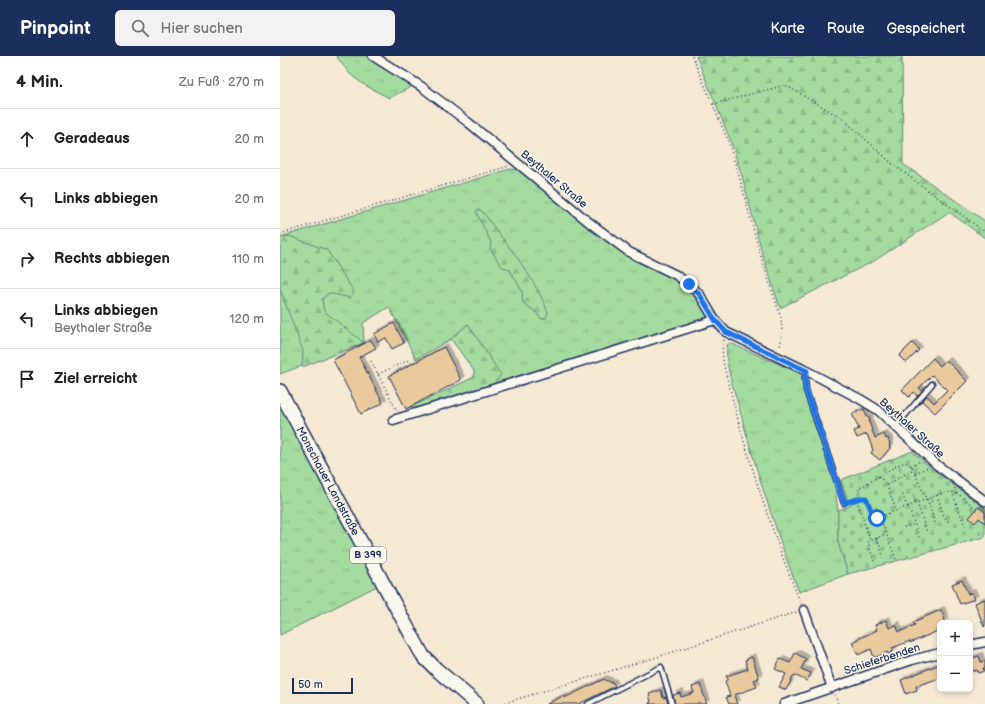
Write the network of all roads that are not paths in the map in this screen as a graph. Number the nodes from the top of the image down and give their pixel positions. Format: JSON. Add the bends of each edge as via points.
{"nodes":[{"id":1,"x":373,"y":56,"type":"edge"},
{"id":2,"x":715,"y":320,"type":"junction"},
{"id":3,"x":807,"y":371,"type":"junction"},
{"id":4,"x":932,"y":384,"type":"dead end"},
{"id":5,"x":280,"y":391,"type":"edge"},
{"id":6,"x":397,"y":419,"type":"road end"},
{"id":7,"x":896,"y":426,"type":"junction"},
{"id":8,"x":985,"y":501,"type":"edge"},
{"id":9,"x":844,"y":503,"type":"road end"},
{"id":10,"x":804,"y":610,"type":"road end"},
{"id":11,"x":985,"y":642,"type":"edge"},
{"id":12,"x":973,"y":644,"type":"edge"},
{"id":13,"x":937,"y":654,"type":"edge"},
{"id":14,"x":832,"y":688,"type":"junction"},
{"id":15,"x":477,"y":704,"type":"edge"},
{"id":16,"x":588,"y":704,"type":"edge"},
{"id":17,"x":672,"y":704,"type":"edge"},
{"id":18,"x":784,"y":704,"type":"edge"}],
"edges":[{"from":1,"to":2,"type":"street","name":"Beythaler Straße","via":[[422,87],[469,122],[590,223],[629,252],[689,284],[700,295]]},
{"from":2,"to":3,"type":"street","name":"Beythaler Straße","via":[[726,332]]},
{"from":2,"to":6,"type":"street"},
{"from":3,"to":7,"type":"street","name":"Beythaler Straße","via":[[878,410]]},
{"from":3,"to":9,"type":"lane","via":[[806,390]]},
{"from":4,"to":7,"type":"lane"},
{"from":5,"to":15,"type":"main road","name":"Monschauer Landstraße","number":"B 399","via":[[423,656]]},
{"from":7,"to":8,"type":"street","name":"Beythaler Straße","via":[[937,465]]},
{"from":10,"to":14,"type":"street"},
{"from":11,"to":12,"type":"street"},
{"from":13,"to":14,"type":"street","name":"Schieferbenden"},
{"from":14,"to":18,"type":"street","name":"Schieferbenden"},
{"from":16,"to":17,"type":"lane","via":[[661,667]]}]}
